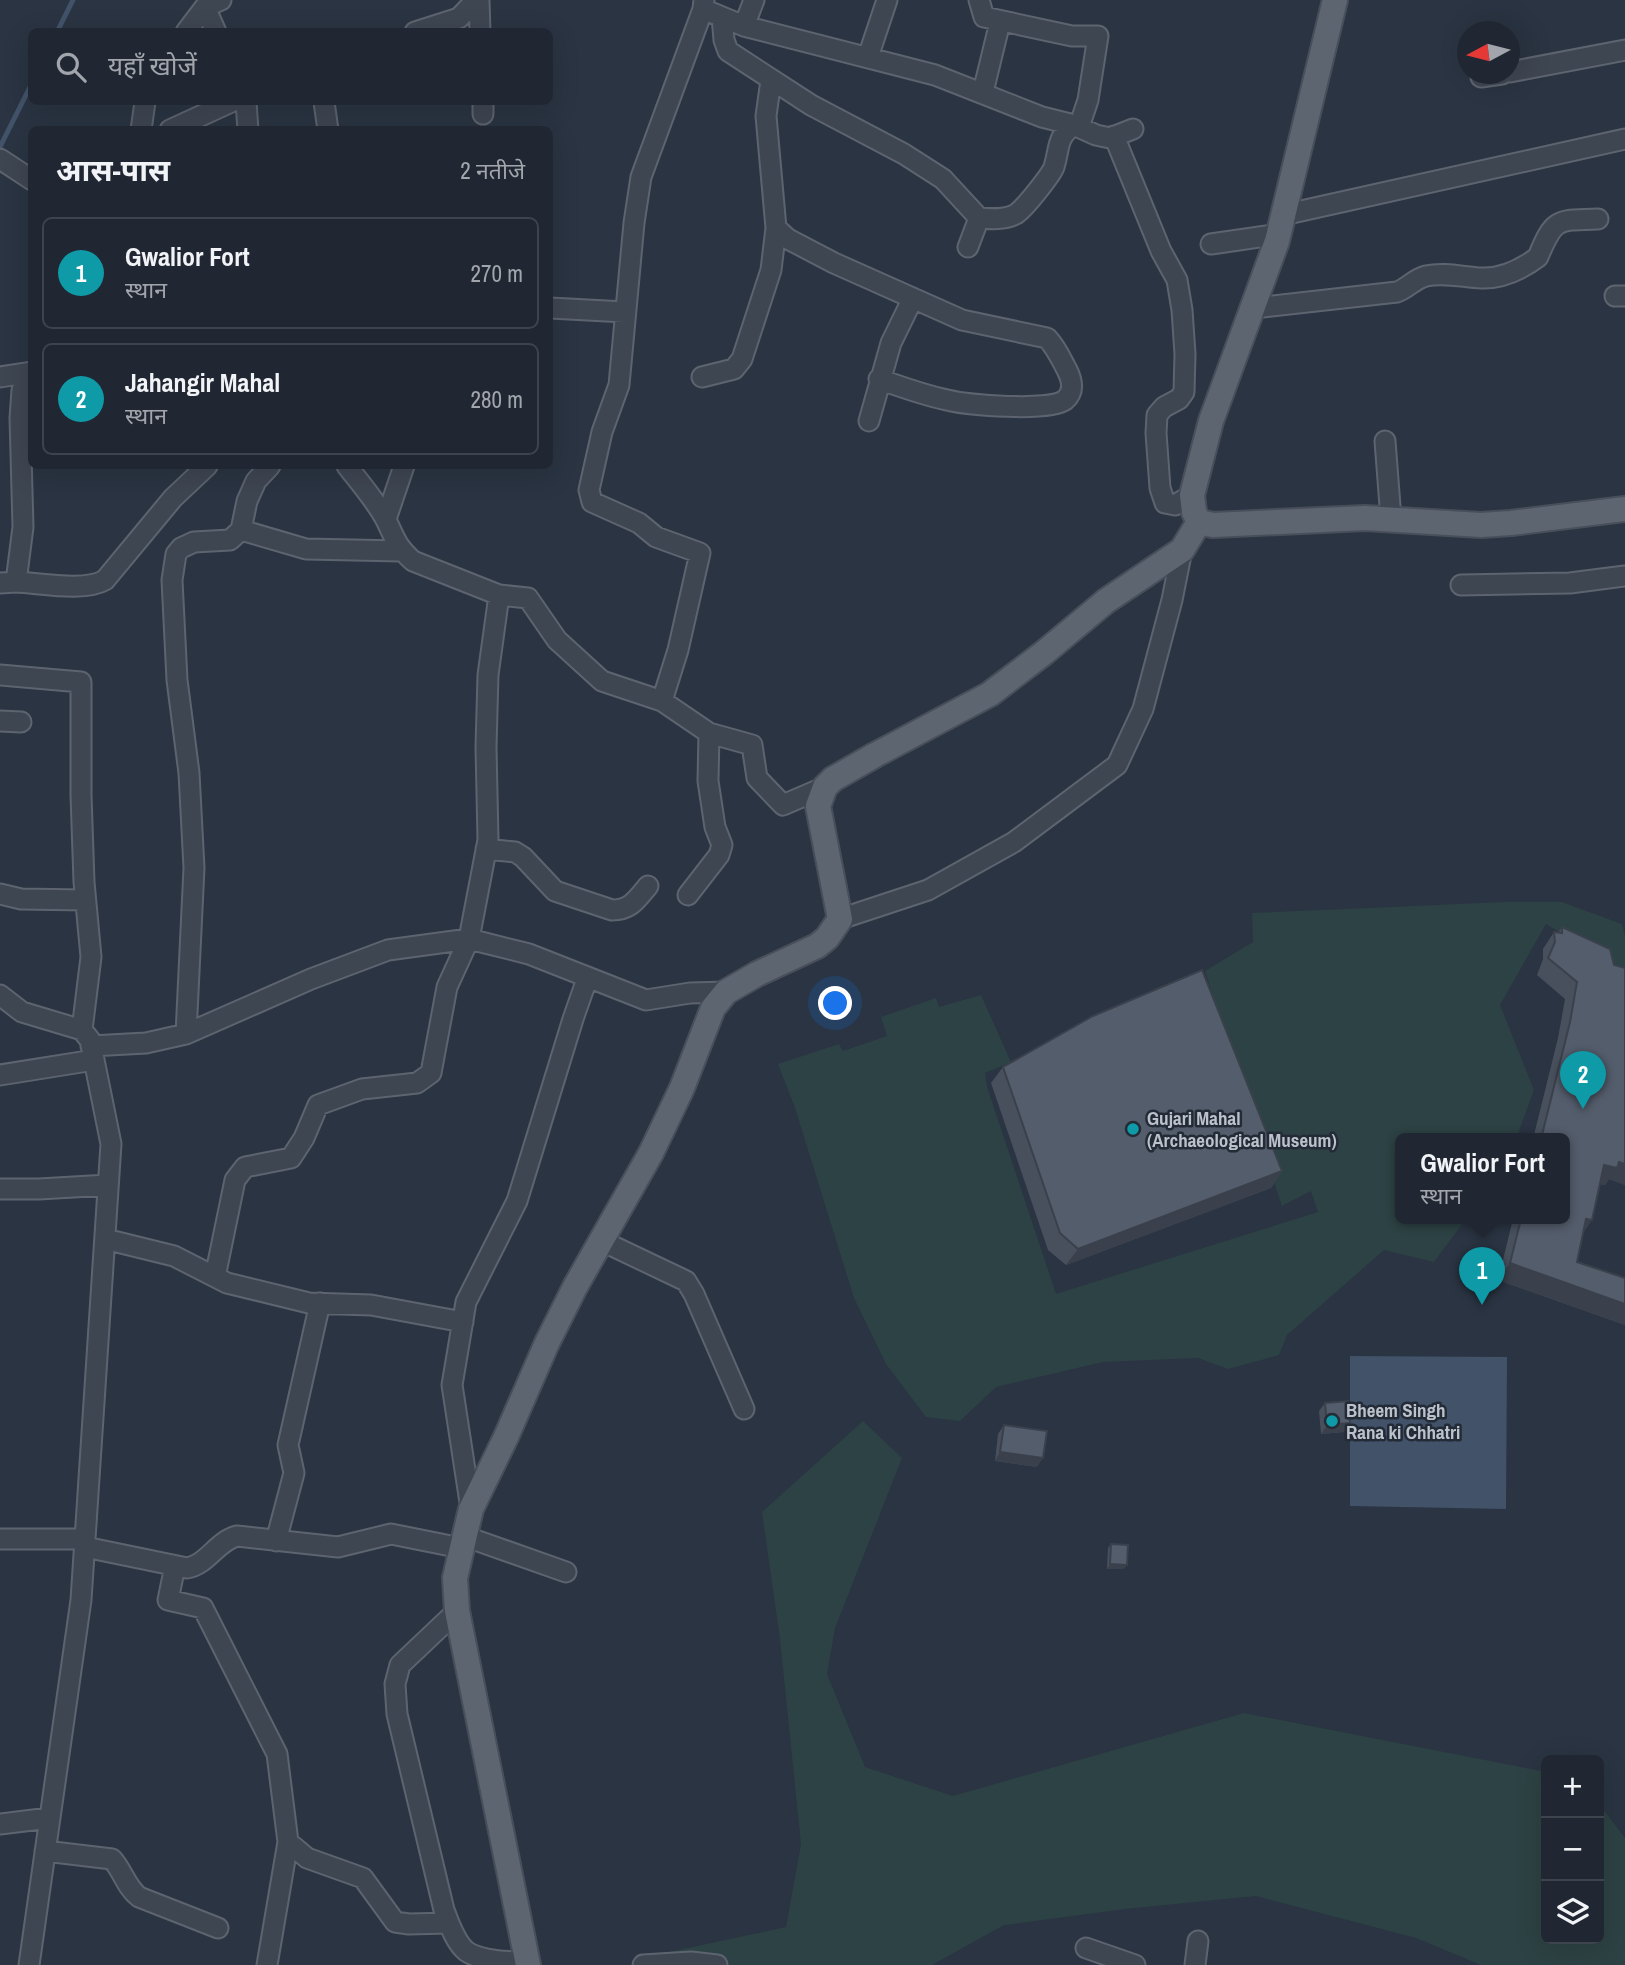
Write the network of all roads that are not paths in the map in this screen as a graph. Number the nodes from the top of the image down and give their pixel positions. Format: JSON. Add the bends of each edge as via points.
{"nodes":[{"id":1,"x":477,"y":0,"type":"edge"},
{"id":2,"x":754,"y":0,"type":"edge"},
{"id":3,"x":887,"y":0,"type":"edge"},
{"id":4,"x":979,"y":0,"type":"edge"},
{"id":5,"x":1335,"y":0,"type":"edge"},
{"id":6,"x":213,"y":3,"type":"edge"},
{"id":7,"x":704,"y":4,"type":"edge"},
{"id":8,"x":722,"y":17,"type":"junction"},
{"id":9,"x":1000,"y":22,"type":"junction"},
{"id":10,"x":744,"y":26,"type":"junction"},
{"id":11,"x":190,"y":28,"type":"edge"},
{"id":12,"x":216,"y":28,"type":"edge"},
{"id":13,"x":427,"y":28,"type":"edge"},
{"id":14,"x":480,"y":28,"type":"edge"},
{"id":15,"x":1625,"y":50,"type":"edge"},
{"id":16,"x":868,"y":57,"type":"junction"},
{"id":17,"x":1520,"y":70,"type":"edge"},
{"id":18,"x":771,"y":80,"type":"junction"},
{"id":19,"x":983,"y":92,"type":"junction"},
{"id":20,"x":145,"y":105,"type":"edge"},
{"id":21,"x":224,"y":105,"type":"edge"},
{"id":22,"x":246,"y":105,"type":"edge"},
{"id":23,"x":324,"y":105,"type":"edge"},
{"id":24,"x":142,"y":126,"type":"edge"},
{"id":25,"x":179,"y":126,"type":"edge"},
{"id":26,"x":248,"y":126,"type":"edge"},
{"id":27,"x":327,"y":126,"type":"edge"},
{"id":28,"x":1077,"y":126,"type":"junction"},
{"id":29,"x":1625,"y":139,"type":"edge"},
{"id":30,"x":0,"y":159,"type":"edge"},
{"id":31,"x":28,"y":177,"type":"edge"},
{"id":32,"x":979,"y":218,"type":"junction"},
{"id":33,"x":1598,"y":219,"type":"dead end"},
{"id":34,"x":1281,"y":224,"type":"junction"},
{"id":35,"x":776,"y":228,"type":"junction"},
{"id":36,"x":1211,"y":244,"type":"dead end"},
{"id":37,"x":968,"y":247,"type":"dead end"},
{"id":38,"x":913,"y":298,"type":"junction"},
{"id":39,"x":553,"y":308,"type":"edge"},
{"id":40,"x":1254,"y":308,"type":"junction"},
{"id":41,"x":625,"y":312,"type":"junction"},
{"id":42,"x":28,"y":374,"type":"edge"},
{"id":43,"x":0,"y":377,"type":"edge"},
{"id":44,"x":702,"y":377,"type":"dead end"},
{"id":45,"x":879,"y":379,"type":"junction"},
{"id":46,"x":28,"y":380,"type":"edge"},
{"id":47,"x":869,"y":421,"type":"dead end"},
{"id":48,"x":1385,"y":441,"type":"dead end"},
{"id":49,"x":204,"y":469,"type":"edge"},
{"id":50,"x":267,"y":469,"type":"edge"},
{"id":51,"x":349,"y":469,"type":"edge"},
{"id":52,"x":403,"y":469,"type":"edge"},
{"id":53,"x":1192,"y":495,"type":"junction"},
{"id":54,"x":1625,"y":509,"type":"edge"},
{"id":55,"x":386,"y":519,"type":"junction"},
{"id":56,"x":1391,"y":519,"type":"junction"},
{"id":57,"x":1199,"y":522,"type":"junction"},
{"id":58,"x":242,"y":530,"type":"junction"},
{"id":59,"x":1182,"y":550,"type":"junction"},
{"id":60,"x":401,"y":551,"type":"junction"},
{"id":61,"x":1625,"y":576,"type":"edge"},
{"id":62,"x":8,"y":583,"type":"edge"},
{"id":63,"x":1461,"y":585,"type":"dead end"},
{"id":64,"x":499,"y":595,"type":"junction"},
{"id":65,"x":0,"y":675,"type":"edge"},
{"id":66,"x":662,"y":701,"type":"junction"},
{"id":67,"x":0,"y":721,"type":"edge"},
{"id":68,"x":21,"y":722,"type":"dead end"},
{"id":69,"x":709,"y":733,"type":"junction"},
{"id":70,"x":825,"y":787,"type":"junction"},
{"id":71,"x":486,"y":849,"type":"junction"},
{"id":72,"x":648,"y":886,"type":"dead end"},
{"id":73,"x":0,"y":894,"type":"edge"},
{"id":74,"x":688,"y":895,"type":"dead end"},
{"id":75,"x":86,"y":900,"type":"junction"},
{"id":76,"x":840,"y":919,"type":"junction"},
{"id":77,"x":469,"y":940,"type":"junction"},
{"id":78,"x":587,"y":979,"type":"junction"},
{"id":79,"x":726,"y":992,"type":"junction"},
{"id":80,"x":0,"y":995,"type":"edge"},
{"id":81,"x":186,"y":1034,"type":"junction"},
{"id":82,"x":89,"y":1045,"type":"junction"},
{"id":83,"x":0,"y":1075,"type":"edge"},
{"id":84,"x":108,"y":1185,"type":"junction"},
{"id":85,"x":0,"y":1189,"type":"edge"},
{"id":86,"x":105,"y":1239,"type":"junction"},
{"id":87,"x":602,"y":1241,"type":"junction"},
{"id":88,"x":215,"y":1277,"type":"junction"},
{"id":89,"x":320,"y":1303,"type":"junction"},
{"id":90,"x":463,"y":1322,"type":"junction"},
{"id":91,"x":744,"y":1409,"type":"dead end"},
{"id":92,"x":471,"y":1509,"type":"junction"},
{"id":93,"x":0,"y":1539,"type":"edge"},
{"id":94,"x":276,"y":1541,"type":"junction"},
{"id":95,"x":463,"y":1542,"type":"junction"},
{"id":96,"x":85,"y":1543,"type":"junction"},
{"id":97,"x":175,"y":1566,"type":"junction"},
{"id":98,"x":566,"y":1572,"type":"dead end"},
{"id":99,"x":457,"y":1611,"type":"junction"},
{"id":100,"x":50,"y":1818,"type":"junction"},
{"id":101,"x":0,"y":1824,"type":"edge"},
{"id":102,"x":288,"y":1842,"type":"junction"},
{"id":103,"x":45,"y":1851,"type":"junction"},
{"id":104,"x":449,"y":1923,"type":"junction"},
{"id":105,"x":218,"y":1928,"type":"dead end"},
{"id":106,"x":1198,"y":1941,"type":"dead end"},
{"id":107,"x":1086,"y":1948,"type":"dead end"},
{"id":108,"x":528,"y":1964,"type":"edge"},
{"id":109,"x":29,"y":1965,"type":"edge"},
{"id":110,"x":267,"y":1965,"type":"edge"},
{"id":111,"x":643,"y":1965,"type":"edge"},
{"id":112,"x":717,"y":1965,"type":"edge"},
{"id":113,"x":1135,"y":1965,"type":"edge"},
{"id":114,"x":1195,"y":1965,"type":"edge"}],
"edges":[{"from":1,"to":13,"type":"street","via":[[458,18]]},
{"from":1,"to":14,"type":"street"},
{"from":2,"to":10,"type":"street"},
{"from":3,"to":16,"type":"street"},
{"from":4,"to":9,"type":"street","via":[[984,17]]},
{"from":5,"to":34,"type":"main road"},
{"from":6,"to":11,"type":"street"},
{"from":6,"to":12,"type":"street"},
{"from":7,"to":8,"type":"street"},
{"from":7,"to":41,"type":"street","via":[[641,177]]},
{"from":8,"to":10,"type":"street"},
{"from":8,"to":18,"type":"street","via":[[728,51]]},
{"from":9,"to":19,"type":"street"},
{"from":9,"to":28,"type":"street","via":[[1072,36],[1097,36],[1088,100]]},
{"from":10,"to":16,"type":"street"},
{"from":15,"to":17,"type":"street"},
{"from":16,"to":19,"type":"street"},
{"from":18,"to":32,"type":"street","via":[[943,179]]},
{"from":18,"to":35,"type":"street","via":[[766,116]]},
{"from":19,"to":28,"type":"street"},
{"from":20,"to":24,"type":"street"},
{"from":21,"to":25,"type":"street"},
{"from":22,"to":26,"type":"street"},
{"from":23,"to":27,"type":"street"},
{"from":28,"to":32,"type":"street","via":[[1064,131],[1054,169],[1017,213],[999,219]]},
{"from":28,"to":53,"type":"street","via":[[1110,138],[1123,133],[1161,251],[1177,280],[1184,392],[1157,415],[1159,474],[1165,503],[1175,505]]},
{"from":29,"to":34,"type":"street"},
{"from":30,"to":31,"type":"street"},
{"from":32,"to":37,"type":"street"},
{"from":33,"to":40,"type":"street","via":[[1563,220],[1547,235],[1538,257],[1501,276],[1427,275],[1397,292]]},
{"from":34,"to":36,"type":"street"},
{"from":34,"to":40,"type":"main road"},
{"from":35,"to":38,"type":"street","via":[[834,263]]},
{"from":35,"to":44,"type":"street","via":[[771,270],[742,359],[734,369]]},
{"from":38,"to":45,"type":"street"},
{"from":38,"to":45,"type":"street","via":[[962,320],[1047,338],[1072,381],[1071,391],[1065,400],[1021,407],[949,400]]},
{"from":39,"to":41,"type":"street"},
{"from":40,"to":53,"type":"main road","via":[[1211,421]]},
{"from":41,"to":66,"type":"street","via":[[619,384],[589,490],[592,502],[639,523],[656,537],[700,553]]},
{"from":42,"to":43,"type":"street"},
{"from":45,"to":47,"type":"street"},
{"from":46,"to":62,"type":"street","via":[[22,390],[20,418],[23,527]]},
{"from":48,"to":56,"type":"street"},
{"from":49,"to":62,"type":"street","via":[[173,498],[105,580],[73,585]]},
{"from":50,"to":58,"type":"street","via":[[247,501]]},
{"from":51,"to":55,"type":"street"},
{"from":52,"to":55,"type":"street"},
{"from":53,"to":57,"type":"main road"},
{"from":54,"to":56,"type":"main road","via":[[1501,524]]},
{"from":55,"to":60,"type":"street"},
{"from":56,"to":57,"type":"main road"},
{"from":57,"to":59,"type":"main road"},
{"from":58,"to":60,"type":"street","via":[[306,549]]},
{"from":58,"to":81,"type":"street","via":[[230,540],[194,542],[181,548],[172,580],[194,868]]},
{"from":59,"to":70,"type":"main road","via":[[1106,601],[990,694]]},
{"from":59,"to":76,"type":"street","via":[[1143,709],[1117,765],[1014,842],[928,890]]},
{"from":60,"to":64,"type":"street","via":[[413,561]]},
{"from":61,"to":63,"type":"street","via":[[1570,583]]},
{"from":64,"to":66,"type":"street","via":[[528,598],[557,640],[602,681]]},
{"from":64,"to":71,"type":"street","via":[[488,675]]},
{"from":65,"to":75,"type":"street","via":[[81,682]]},
{"from":66,"to":69,"type":"street"},
{"from":67,"to":68,"type":"street"},
{"from":69,"to":70,"type":"street","via":[[752,745],[757,778],[783,805]]},
{"from":69,"to":74,"type":"street","via":[[708,781],[722,845]]},
{"from":70,"to":76,"type":"main road","via":[[818,806]]},
{"from":71,"to":72,"type":"street","via":[[515,852],[555,891],[612,910],[630,907]]},
{"from":71,"to":77,"type":"street"},
{"from":73,"to":75,"type":"street","via":[[21,899]]},
{"from":75,"to":82,"type":"street","via":[[91,957]]},
{"from":76,"to":79,"type":"main road","via":[[817,946]]},
{"from":77,"to":78,"type":"street","via":[[528,954]]},
{"from":77,"to":81,"type":"street","via":[[388,950]]},
{"from":77,"to":88,"type":"street","via":[[447,987],[431,1073],[417,1083],[362,1089],[318,1105],[290,1158],[245,1167],[235,1180]]},
{"from":78,"to":79,"type":"street","via":[[646,1000]]},
{"from":78,"to":90,"type":"street","via":[[516,1201],[467,1302]]},
{"from":79,"to":87,"type":"main road","via":[[713,1008],[651,1153]]},
{"from":80,"to":82,"type":"street","via":[[22,1012]]},
{"from":81,"to":82,"type":"street","via":[[146,1043]]},
{"from":82,"to":83,"type":"street"},
{"from":82,"to":84,"type":"street","via":[[111,1144]]},
{"from":84,"to":85,"type":"street"},
{"from":84,"to":86,"type":"street"},
{"from":86,"to":88,"type":"street","via":[[174,1256]]},
{"from":86,"to":96,"type":"street"},
{"from":87,"to":91,"type":"street","via":[[686,1280]]},
{"from":87,"to":92,"type":"main road","via":[[547,1343]]},
{"from":88,"to":89,"type":"street"},
{"from":89,"to":90,"type":"street","via":[[371,1305]]},
{"from":89,"to":94,"type":"street","via":[[288,1444],[294,1473]]},
{"from":90,"to":92,"type":"street","via":[[452,1385]]},
{"from":92,"to":95,"type":"main road"},
{"from":93,"to":96,"type":"street"},
{"from":94,"to":95,"type":"street","via":[[338,1547],[391,1534]]},
{"from":94,"to":97,"type":"street","via":[[237,1536],[227,1539],[195,1567]]},
{"from":95,"to":98,"type":"street"},
{"from":95,"to":99,"type":"main road","via":[[455,1578]]},
{"from":96,"to":97,"type":"street"},
{"from":96,"to":100,"type":"street"},
{"from":97,"to":102,"type":"street","via":[[168,1600],[202,1608],[277,1754]]},
{"from":99,"to":104,"type":"street","via":[[400,1665],[395,1684],[397,1714]]},
{"from":99,"to":108,"type":"main road"},
{"from":100,"to":101,"type":"street"},
{"from":100,"to":103,"type":"street"},
{"from":102,"to":104,"type":"street","via":[[307,1858],[363,1878],[395,1922]]},
{"from":102,"to":110,"type":"street"},
{"from":103,"to":105,"type":"street","via":[[112,1859],[129,1889],[139,1897]]},
{"from":103,"to":109,"type":"street"},
{"from":104,"to":108,"type":"street","via":[[465,1950]]},
{"from":106,"to":114,"type":"street"},
{"from":107,"to":113,"type":"street"},
{"from":111,"to":112,"type":"street"}]}
